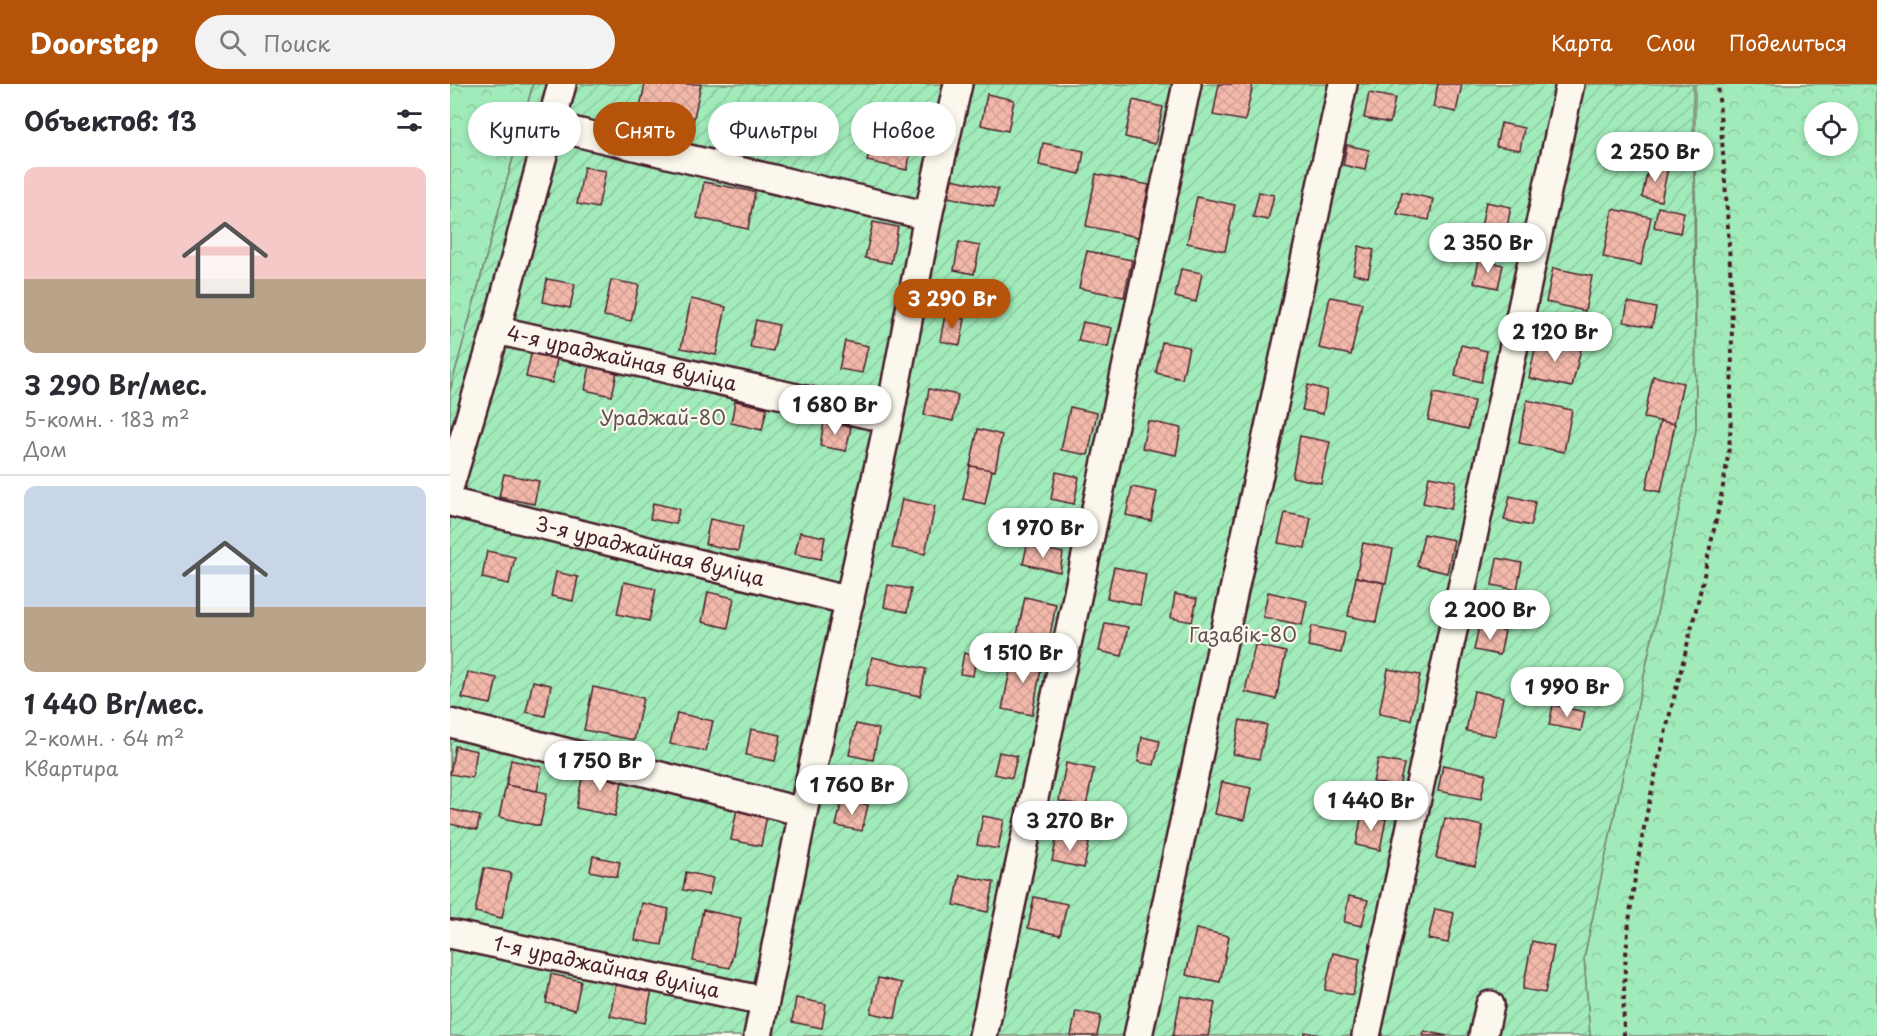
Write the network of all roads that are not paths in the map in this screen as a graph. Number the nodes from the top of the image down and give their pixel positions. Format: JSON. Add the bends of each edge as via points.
{"nodes":[{"id":1,"x":562,"y":84,"type":"edge"},
{"id":2,"x":958,"y":84,"type":"edge"},
{"id":3,"x":1187,"y":84,"type":"edge"},
{"id":4,"x":1343,"y":84,"type":"edge"},
{"id":5,"x":1570,"y":84,"type":"edge"},
{"id":6,"x":557,"y":102,"type":"edge"},
{"id":7,"x":581,"y":133,"type":"edge"},
{"id":8,"x":543,"y":156,"type":"edge"},
{"id":9,"x":928,"y":216,"type":"junction"},
{"id":10,"x":496,"y":330,"type":"junction"},
{"id":11,"x":889,"y":419,"type":"junction"},
{"id":12,"x":450,"y":485,"type":"edge"},
{"id":13,"x":450,"y":502,"type":"edge"},
{"id":14,"x":850,"y":601,"type":"junction"},
{"id":15,"x":450,"y":723,"type":"edge"},
{"id":16,"x":803,"y":812,"type":"junction"},
{"id":17,"x":450,"y":934,"type":"edge"},
{"id":18,"x":765,"y":1001,"type":"junction"},
{"id":19,"x":1490,"y":1005,"type":"dead end"},
{"id":20,"x":758,"y":1036,"type":"edge"},
{"id":21,"x":983,"y":1036,"type":"edge"},
{"id":22,"x":1138,"y":1036,"type":"edge"},
{"id":23,"x":1366,"y":1036,"type":"edge"},
{"id":24,"x":1483,"y":1036,"type":"edge"}],
"edges":[{"from":1,"to":6,"type":"lane"},
{"from":2,"to":9,"type":"lane"},
{"from":3,"to":21,"type":"lane"},
{"from":4,"to":22,"type":"lane"},
{"from":5,"to":23,"type":"lane"},
{"from":7,"to":9,"type":"lane"},
{"from":8,"to":10,"type":"lane"},
{"from":9,"to":11,"type":"lane"},
{"from":10,"to":11,"type":"lane","name":"4-я ураджайная вуліца"},
{"from":10,"to":12,"type":"lane"},
{"from":11,"to":14,"type":"lane"},
{"from":13,"to":14,"type":"lane","name":"3-я ураджайная вуліца"},
{"from":14,"to":16,"type":"lane"},
{"from":15,"to":16,"type":"lane"},
{"from":16,"to":18,"type":"lane"},
{"from":17,"to":18,"type":"lane","name":"1-я ураджайная вуліца"},
{"from":18,"to":20,"type":"lane"},
{"from":19,"to":24,"type":"lane"}]}
